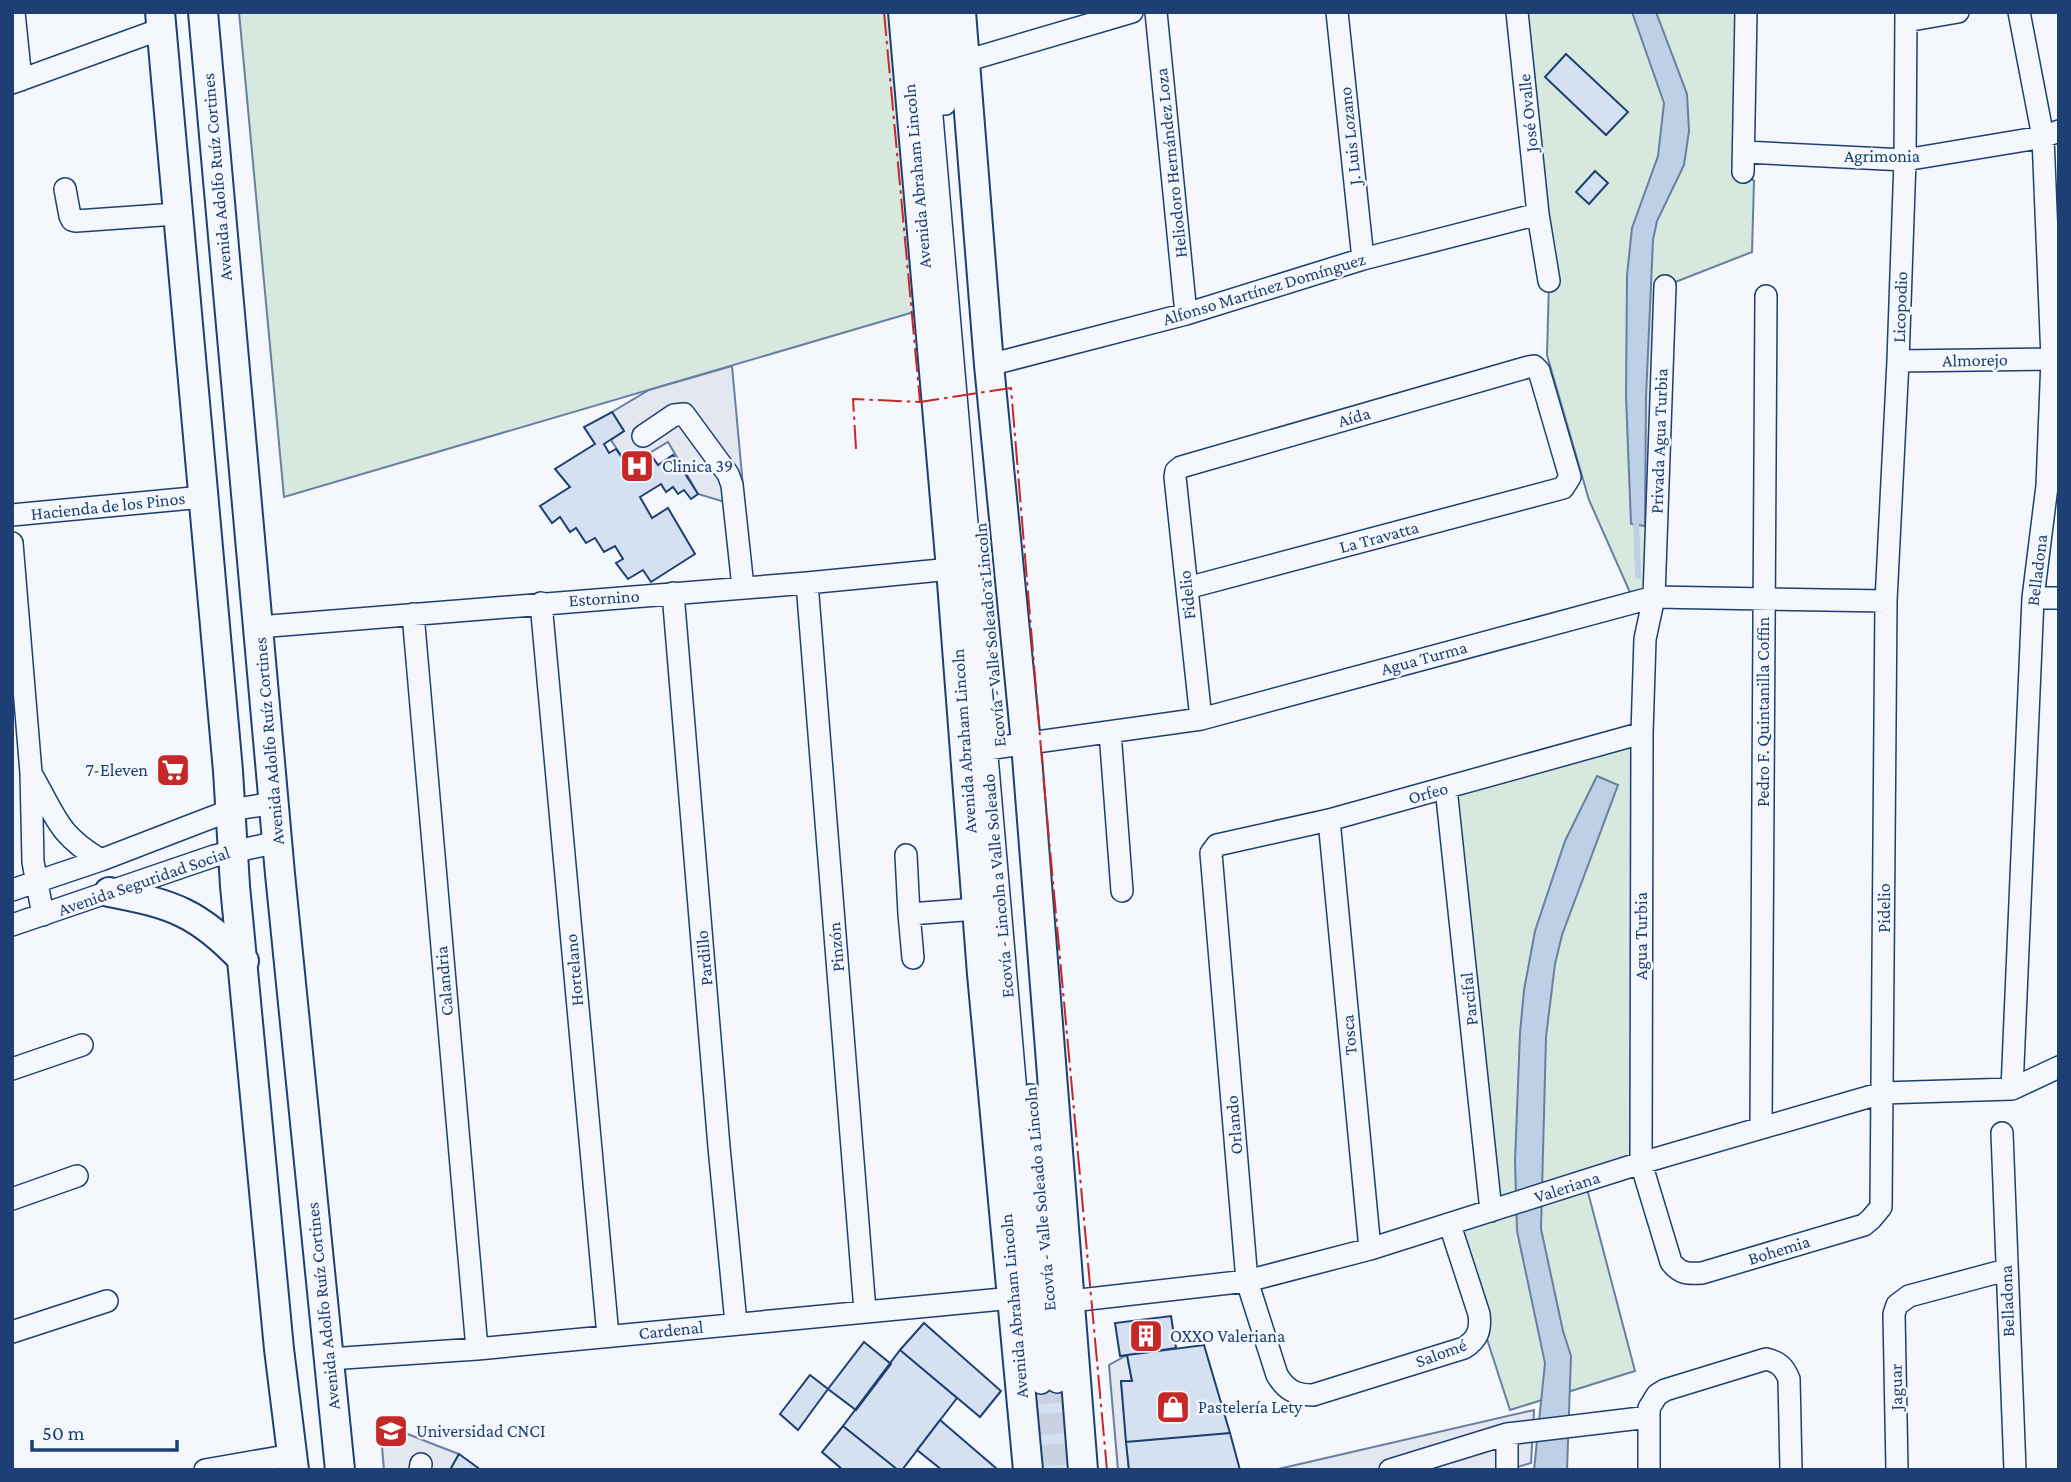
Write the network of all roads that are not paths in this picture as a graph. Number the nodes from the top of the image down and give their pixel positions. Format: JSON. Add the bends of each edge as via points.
{"nodes":[{"id":1,"x":15,"y":12,"type":"edge"},
{"id":2,"x":203,"y":12,"type":"edge"},
{"id":3,"x":903,"y":12,"type":"edge"},
{"id":4,"x":923,"y":12,"type":"edge"},
{"id":5,"x":939,"y":12,"type":"edge"},
{"id":6,"x":961,"y":12,"type":"edge"},
{"id":7,"x":1132,"y":12,"type":"edge"},
{"id":8,"x":1156,"y":12,"type":"edge"},
{"id":9,"x":1337,"y":12,"type":"edge"},
{"id":10,"x":1517,"y":12,"type":"edge"},
{"id":11,"x":1745,"y":12,"type":"edge"},
{"id":12,"x":1958,"y":12,"type":"edge"},
{"id":13,"x":2019,"y":12,"type":"edge"},
{"id":14,"x":1906,"y":17,"type":"edge"},
{"id":15,"x":160,"y":21,"type":"edge"},
{"id":16,"x":965,"y":61,"type":"junction"},
{"id":17,"x":17,"y":82,"type":"edge"},
{"id":18,"x":2051,"y":134,"type":"edge"},
{"id":19,"x":1905,"y":160,"type":"junction"},
{"id":20,"x":65,"y":189,"type":"dead end"},
{"id":21,"x":176,"y":214,"type":"junction"},
{"id":22,"x":1538,"y":214,"type":"junction"},
{"id":23,"x":1363,"y":259,"type":"junction"},
{"id":24,"x":1549,"y":281,"type":"dead end"},
{"id":25,"x":1665,"y":286,"type":"dead end"},
{"id":26,"x":1766,"y":296,"type":"dead end"},
{"id":27,"x":1186,"y":314,"type":"junction"},
{"id":28,"x":2052,"y":359,"type":"junction"},
{"id":29,"x":1898,"y":361,"type":"junction"},
{"id":30,"x":989,"y":365,"type":"junction"},
{"id":31,"x":642,"y":436,"type":"dead end"},
{"id":32,"x":1176,"y":471,"type":"joint"},
{"id":33,"x":1569,"y":482,"type":"joint"},
{"id":34,"x":203,"y":497,"type":"junction"},
{"id":35,"x":12,"y":515,"type":"edge"},
{"id":36,"x":12,"y":543,"type":"edge"},
{"id":37,"x":951,"y":569,"type":"junction"},
{"id":38,"x":807,"y":583,"type":"junction"},
{"id":39,"x":743,"y":587,"type":"junction"},
{"id":40,"x":1187,"y":588,"type":"junction"},
{"id":41,"x":673,"y":593,"type":"junction"},
{"id":42,"x":1654,"y":597,"type":"junction"},
{"id":43,"x":2033,"y":598,"type":"junction"},
{"id":44,"x":2059,"y":598,"type":"edge"},
{"id":45,"x":1763,"y":601,"type":"junction"},
{"id":46,"x":1886,"y":601,"type":"junction"},
{"id":47,"x":541,"y":603,"type":"junction"},
{"id":48,"x":413,"y":614,"type":"junction"},
{"id":49,"x":258,"y":627,"type":"junction"},
{"id":50,"x":1201,"y":719,"type":"junction"},
{"id":51,"x":1111,"y":732,"type":"junction"},
{"id":52,"x":1642,"y":733,"type":"junction"},
{"id":53,"x":994,"y":748,"type":"junction"},
{"id":54,"x":31,"y":773,"type":"junction"},
{"id":55,"x":1446,"y":788,"type":"junction"},
{"id":56,"x":274,"y":803,"type":"junction"},
{"id":57,"x":231,"y":810,"type":"junction"},
{"id":58,"x":1329,"y":820,"type":"junction"},
{"id":59,"x":278,"y":842,"type":"junction"},
{"id":60,"x":1213,"y":848,"type":"joint"},
{"id":61,"x":233,"y":851,"type":"junction"},
{"id":62,"x":906,"y":855,"type":"dead end"},
{"id":63,"x":101,"y":860,"type":"junction"},
{"id":64,"x":36,"y":882,"type":"junction"},
{"id":65,"x":12,"y":890,"type":"edge"},
{"id":66,"x":1122,"y":891,"type":"dead end"},
{"id":67,"x":109,"y":892,"type":"junction"},
{"id":68,"x":977,"y":909,"type":"junction"},
{"id":69,"x":909,"y":914,"type":"junction"},
{"id":70,"x":43,"y":915,"type":"junction"},
{"id":71,"x":12,"y":925,"type":"edge"},
{"id":72,"x":913,"y":958,"type":"dead end"},
{"id":73,"x":244,"y":961,"type":"junction"},
{"id":74,"x":82,"y":1045,"type":"dead end"},
{"id":75,"x":2059,"y":1067,"type":"edge"},
{"id":76,"x":12,"y":1069,"type":"edge"},
{"id":77,"x":2012,"y":1089,"type":"junction"},
{"id":78,"x":1882,"y":1093,"type":"junction"},
{"id":79,"x":1761,"y":1128,"type":"junction"},
{"id":80,"x":2002,"y":1133,"type":"dead end"},
{"id":81,"x":1641,"y":1163,"type":"junction"},
{"id":82,"x":77,"y":1176,"type":"dead end"},
{"id":83,"x":12,"y":1199,"type":"edge"},
{"id":84,"x":1491,"y":1211,"type":"junction"},
{"id":85,"x":1877,"y":1213,"type":"joint"},
{"id":86,"x":1450,"y":1226,"type":"junction"},
{"id":87,"x":1370,"y":1249,"type":"junction"},
{"id":88,"x":1677,"y":1270,"type":"joint"},
{"id":89,"x":2006,"y":1270,"type":"junction"},
{"id":90,"x":1247,"y":1280,"type":"junction"},
{"id":91,"x":1013,"y":1298,"type":"junction"},
{"id":92,"x":107,"y":1301,"type":"dead end"},
{"id":93,"x":1071,"y":1301,"type":"junction"},
{"id":94,"x":865,"y":1311,"type":"junction"},
{"id":95,"x":736,"y":1323,"type":"junction"},
{"id":96,"x":12,"y":1332,"type":"edge"},
{"id":97,"x":608,"y":1336,"type":"junction"},
{"id":98,"x":477,"y":1349,"type":"junction"},
{"id":99,"x":328,"y":1359,"type":"junction"},
{"id":100,"x":1049,"y":1382,"type":"tunnel mouth"},
{"id":101,"x":1291,"y":1392,"type":"joint"},
{"id":102,"x":1649,"y":1417,"type":"junction"},
{"id":103,"x":1507,"y":1434,"type":"junction"},
{"id":104,"x":293,"y":1462,"type":"edge"},
{"id":105,"x":205,"y":1470,"type":"edge"},
{"id":106,"x":340,"y":1470,"type":"edge"},
{"id":107,"x":1028,"y":1470,"type":"edge"},
{"id":108,"x":1083,"y":1470,"type":"edge"},
{"id":109,"x":1390,"y":1470,"type":"edge"},
{"id":110,"x":1507,"y":1470,"type":"edge"},
{"id":111,"x":1649,"y":1470,"type":"edge"},
{"id":112,"x":1791,"y":1470,"type":"edge"},
{"id":113,"x":1897,"y":1470,"type":"edge"},
{"id":114,"x":2015,"y":1470,"type":"edge"}],
"edges":[{"from":1,"to":17,"type":"street"},
{"from":2,"to":49,"type":"main road","name":"Avenida Adolfo Ruíz Cortines"},
{"from":3,"to":37,"type":"main road","name":"Avenida Abraham Lincoln"},
{"from":4,"to":53,"type":"street","name":"Ecovía - Lincoln a Valle Soleado"},
{"from":5,"to":53,"type":"street","name":"Ecovía - Valle Soleado a Lincoln"},
{"from":6,"to":16,"type":"main road"},
{"from":7,"to":16,"type":"street"},
{"from":8,"to":27,"type":"street","name":"Heliodoro Hernández Loza"},
{"from":9,"to":23,"type":"street","name":"J. Luis Lozano"},
{"from":10,"to":22,"type":"street","name":"José Ovalle"},
{"from":11,"to":19,"type":"street","name":"Agrimonia","via":[[1744,162]]},
{"from":12,"to":14,"type":"street"},
{"from":13,"to":18,"type":"street","name":"Belladona"},
{"from":14,"to":19,"type":"street","name":"Licopodio"},
{"from":15,"to":17,"type":"street"},
{"from":15,"to":21,"type":"main road"},
{"from":16,"to":30,"type":"main road"},
{"from":18,"to":19,"type":"street","name":"Agrimonia"},
{"from":18,"to":28,"type":"street","name":"Belladona"},
{"from":19,"to":29,"type":"street","name":"Licopodio"},
{"from":20,"to":21,"type":"street","via":[[70,216],[76,221]]},
{"from":21,"to":34,"type":"main road"},
{"from":22,"to":23,"type":"street","name":"Alfonso Martínez Domínguez"},
{"from":22,"to":24,"type":"street","name":"José Ovalle"},
{"from":23,"to":27,"type":"street","name":"Alfonso Martínez Domínguez"},
{"from":25,"to":42,"type":"street","name":"Privada Agua Turbia"},
{"from":26,"to":45,"type":"street","name":"Pedro F. Quintanilla Coffin"},
{"from":27,"to":30,"type":"street","name":"Alfonso Martínez Domínguez"},
{"from":28,"to":29,"type":"street","name":"Almorejo"},
{"from":28,"to":43,"type":"street","name":"Belladona","via":[[2048,486]]},
{"from":29,"to":46,"type":"street","name":"Licopodio"},
{"from":30,"to":53,"type":"main road"},
{"from":31,"to":39,"type":"street","via":[[674,415],[684,414],[728,474]]},
{"from":32,"to":33,"type":"street","name":"Aída","via":[[1534,366]]},
{"from":32,"to":40,"type":"street","name":"Fidelio"},
{"from":33,"to":40,"type":"street","name":"La Travatta","via":[[1563,488]]},
{"from":34,"to":35,"type":"street","name":"Hacienda de los Pinos"},
{"from":34,"to":57,"type":"main road"},
{"from":36,"to":54,"type":"street"},
{"from":37,"to":38,"type":"street","name":"Estornino"},
{"from":37,"to":53,"type":"main road","name":"Avenida Abraham Lincoln"},
{"from":38,"to":39,"type":"street","name":"Estornino"},
{"from":38,"to":94,"type":"street","name":"Pinzón"},
{"from":39,"to":41,"type":"street","name":"Estornino"},
{"from":40,"to":50,"type":"street","name":"Fidelio"},
{"from":41,"to":47,"type":"street","name":"Estornino"},
{"from":41,"to":95,"type":"street","name":"Pardillo"},
{"from":42,"to":45,"type":"street","name":"Agua Turma"},
{"from":42,"to":50,"type":"street","name":"Agua Turma"},
{"from":42,"to":52,"type":"street","name":"Agua Turbia","via":[[1645,639]]},
{"from":43,"to":44,"type":"street"},
{"from":43,"to":77,"type":"street","name":"Belladona"},
{"from":45,"to":46,"type":"street","name":"Agua Turma"},
{"from":45,"to":79,"type":"street","name":"Pedro F. Quintanilla Coffin"},
{"from":46,"to":78,"type":"street","name":"Pidelio"},
{"from":47,"to":48,"type":"street","name":"Estornino"},
{"from":47,"to":97,"type":"street","name":"Hortelano"},
{"from":48,"to":49,"type":"street","name":"Estornino"},
{"from":48,"to":98,"type":"street","name":"Calandria"},
{"from":49,"to":56,"type":"main road","name":"Avenida Adolfo Ruíz Cortines"},
{"from":50,"to":51,"type":"street","name":"Agua Turma"},
{"from":51,"to":53,"type":"street","name":"Agua Turma"},
{"from":51,"to":66,"type":"street"},
{"from":52,"to":55,"type":"street","name":"Orfeo"},
{"from":52,"to":81,"type":"street","name":"Agua Turbia"},
{"from":53,"to":68,"type":"main road","name":"Avenida Abraham Lincoln"},
{"from":53,"to":93,"type":"main road"},
{"from":53,"to":100,"type":"street","name":"Ecovía - Lincoln a Valle Soleado"},
{"from":54,"to":63,"type":"street","via":[[64,832]]},
{"from":54,"to":64,"type":"street"},
{"from":55,"to":58,"type":"street","name":"Orfeo"},
{"from":55,"to":84,"type":"street","name":"Parcifal"},
{"from":56,"to":57,"type":"street","name":"Avenida Seguridad Social"},
{"from":56,"to":59,"type":"main road","name":"Avenida Adolfo Ruíz Cortines"},
{"from":57,"to":61,"type":"main road"},
{"from":57,"to":63,"type":"street","name":"Avenida Seguridad Social"},
{"from":58,"to":60,"type":"street","name":"Orfeo"},
{"from":58,"to":87,"type":"street","name":"Tosca"},
{"from":59,"to":61,"type":"street","name":"Avenida Seguridad Social"},
{"from":59,"to":99,"type":"main road","name":"Avenida Adolfo Ruíz Cortines"},
{"from":60,"to":90,"type":"street","name":"Orlando"},
{"from":61,"to":67,"type":"street","name":"Avenida Seguridad Social"},
{"from":61,"to":73,"type":"main road"},
{"from":62,"to":69,"type":"street"},
{"from":63,"to":64,"type":"street","name":"Avenida Seguridad Social"},
{"from":64,"to":65,"type":"street","name":"Avenida Seguridad Social"},
{"from":64,"to":70,"type":"street"},
{"from":67,"to":70,"type":"street","name":"Avenida Seguridad Social"},
{"from":67,"to":73,"type":"main road","via":[[162,904],[200,920]]},
{"from":68,"to":69,"type":"street"},
{"from":68,"to":91,"type":"main road","name":"Avenida Abraham Lincoln"},
{"from":69,"to":72,"type":"street"},
{"from":70,"to":71,"type":"street","name":"Avenida Seguridad Social"},
{"from":73,"to":104,"type":"main road","via":[[278,1349]]},
{"from":74,"to":76,"type":"street"},
{"from":75,"to":77,"type":"street","name":"Valeriana"},
{"from":77,"to":78,"type":"street","name":"Valeriana"},
{"from":78,"to":79,"type":"street","name":"Valeriana"},
{"from":78,"to":85,"type":"street","name":"Pidelio","via":[[1882,1198]]},
{"from":79,"to":81,"type":"street","name":"Valeriana"},
{"from":80,"to":89,"type":"street","name":"Belladona"},
{"from":81,"to":84,"type":"street","name":"Valeriana"},
{"from":81,"to":88,"type":"street","name":"Agua Turbia"},
{"from":82,"to":83,"type":"street"},
{"from":84,"to":86,"type":"street","name":"Valeriana"},
{"from":85,"to":88,"type":"street","name":"Bohemia","via":[[1864,1225],[1702,1273]]},
{"from":86,"to":87,"type":"street","name":"Valeriana"},
{"from":86,"to":101,"type":"street","name":"Salomé","via":[[1479,1314],[1473,1342],[1313,1395]]},
{"from":87,"to":90,"type":"street","name":"Valeriana"},
{"from":89,"to":113,"type":"street","name":"Jaguar","via":[[1909,1296],[1897,1305]]},
{"from":89,"to":114,"type":"street","name":"Belladona"},
{"from":90,"to":93,"type":"street","name":"Valeriana"},
{"from":90,"to":101,"type":"street","name":"Orlando","via":[[1277,1375]]},
{"from":91,"to":94,"type":"street","name":"Cardenal"},
{"from":91,"to":107,"type":"main road","name":"Avenida Abraham Lincoln"},
{"from":92,"to":96,"type":"street"},
{"from":93,"to":108,"type":"main road"},
{"from":94,"to":95,"type":"street","name":"Cardenal"},
{"from":95,"to":97,"type":"street","name":"Cardenal"},
{"from":97,"to":98,"type":"street","name":"Cardenal"},
{"from":98,"to":99,"type":"street","name":"Cardenal"},
{"from":99,"to":106,"type":"main road","name":"Avenida Adolfo Ruíz Cortines"},
{"from":102,"to":103,"type":"street"},
{"from":102,"to":111,"type":"street"},
{"from":102,"to":112,"type":"street","via":[[1652,1401],[1665,1390],[1766,1359],[1775,1361],[1785,1368],[1788,1379]]},
{"from":103,"to":109,"type":"street"},
{"from":103,"to":110,"type":"street"},
{"from":104,"to":105,"type":"street"}]}
